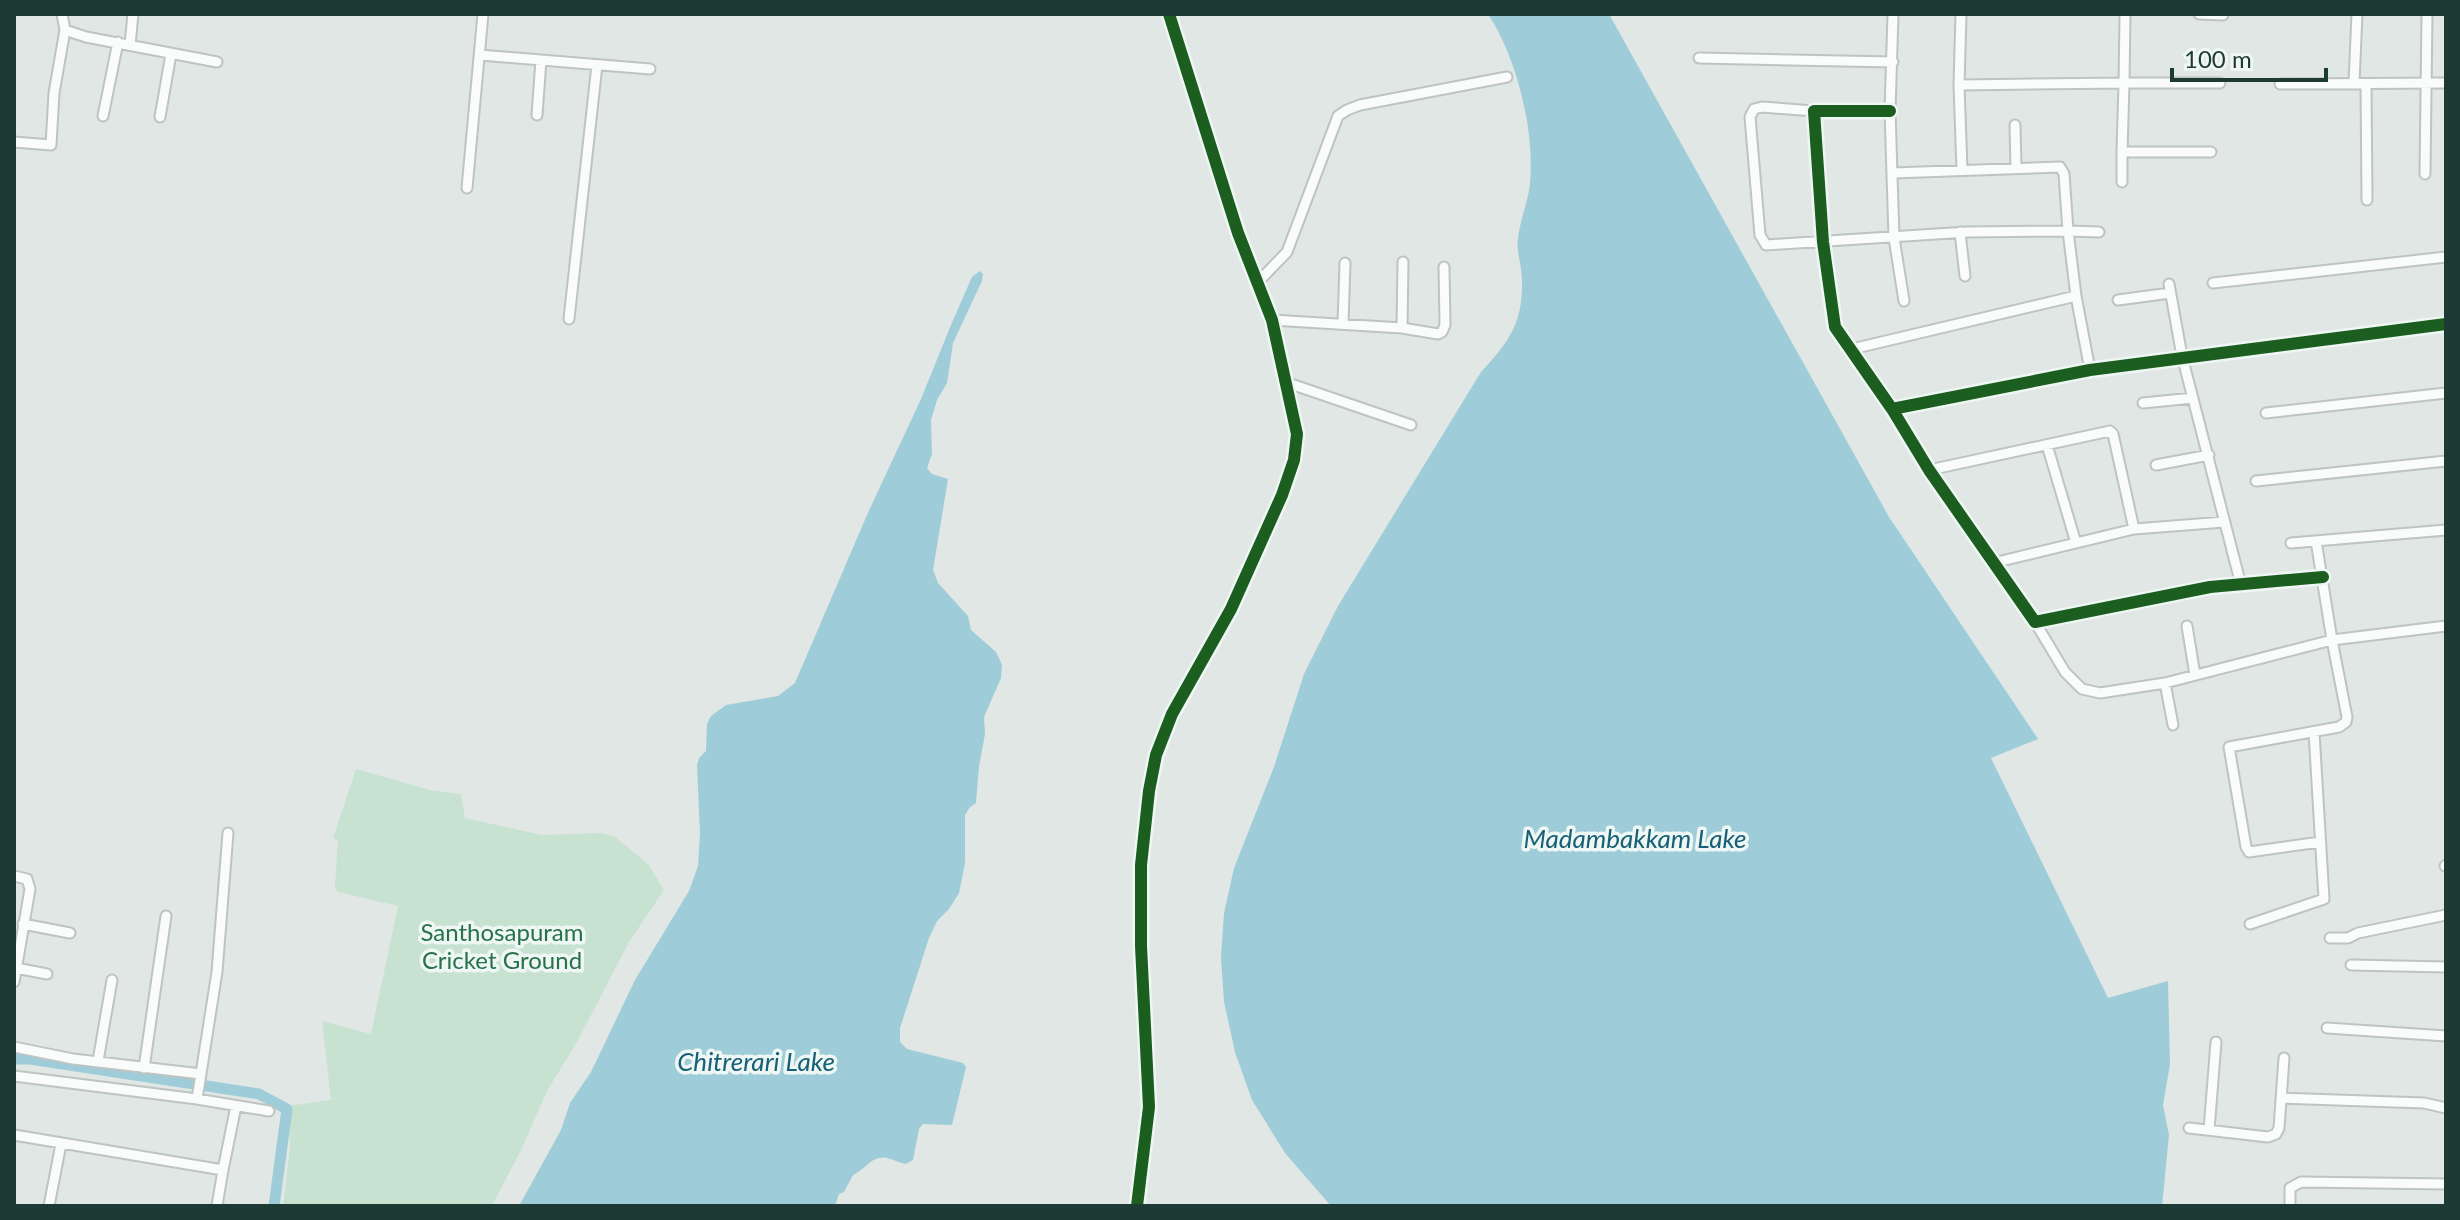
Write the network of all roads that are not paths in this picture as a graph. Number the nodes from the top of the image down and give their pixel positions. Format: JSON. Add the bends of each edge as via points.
{"nodes":[{"id":1,"x":62,"y":14,"type":"edge"},
{"id":2,"x":133,"y":14,"type":"edge"},
{"id":3,"x":483,"y":14,"type":"edge"},
{"id":4,"x":1169,"y":14,"type":"edge"},
{"id":5,"x":1893,"y":14,"type":"edge"},
{"id":6,"x":1961,"y":14,"type":"edge"},
{"id":7,"x":2125,"y":14,"type":"edge"},
{"id":8,"x":2199,"y":14,"type":"edge"},
{"id":9,"x":2357,"y":14,"type":"edge"},
{"id":10,"x":2427,"y":14,"type":"edge"},
{"id":11,"x":2223,"y":15,"type":"edge"},
{"id":12,"x":65,"y":30,"type":"junction"},
{"id":13,"x":118,"y":42,"type":"junction"},
{"id":14,"x":130,"y":45,"type":"junction"},
{"id":15,"x":171,"y":54,"type":"junction"},
{"id":16,"x":480,"y":55,"type":"junction"},
{"id":17,"x":1699,"y":58,"type":"dead end"},
{"id":18,"x":541,"y":60,"type":"junction"},
{"id":19,"x":217,"y":62,"type":"dead end"},
{"id":20,"x":1893,"y":62,"type":"junction"},
{"id":21,"x":597,"y":65,"type":"junction"},
{"id":22,"x":650,"y":69,"type":"dead end"},
{"id":23,"x":1507,"y":77,"type":"dead end"},
{"id":24,"x":2124,"y":83,"type":"junction"},
{"id":25,"x":2220,"y":83,"type":"dead end"},
{"id":26,"x":2354,"y":83,"type":"junction"},
{"id":27,"x":2427,"y":83,"type":"junction"},
{"id":28,"x":2446,"y":83,"type":"edge"},
{"id":29,"x":2280,"y":84,"type":"dead end"},
{"id":30,"x":2366,"y":84,"type":"junction"},
{"id":31,"x":1959,"y":85,"type":"junction"},
{"id":32,"x":1814,"y":111,"type":"junction"},
{"id":33,"x":1890,"y":111,"type":"junction"},
{"id":34,"x":537,"y":115,"type":"dead end"},
{"id":35,"x":103,"y":116,"type":"dead end"},
{"id":36,"x":160,"y":117,"type":"dead end"},
{"id":37,"x":2015,"y":125,"type":"dead end"},
{"id":38,"x":14,"y":142,"type":"edge"},
{"id":39,"x":2122,"y":152,"type":"junction"},
{"id":40,"x":2211,"y":152,"type":"dead end"},
{"id":41,"x":2016,"y":167,"type":"junction"},
{"id":42,"x":1962,"y":170,"type":"junction"},
{"id":43,"x":1893,"y":173,"type":"junction"},
{"id":44,"x":2425,"y":174,"type":"dead end"},
{"id":45,"x":2122,"y":182,"type":"dead end"},
{"id":46,"x":467,"y":188,"type":"dead end"},
{"id":47,"x":2367,"y":200,"type":"dead end"},
{"id":48,"x":2068,"y":231,"type":"junction"},
{"id":49,"x":1960,"y":232,"type":"junction"},
{"id":50,"x":2099,"y":232,"type":"dead end"},
{"id":51,"x":1894,"y":238,"type":"junction"},
{"id":52,"x":1823,"y":242,"type":"junction"},
{"id":53,"x":2446,"y":257,"type":"edge"},
{"id":54,"x":1403,"y":262,"type":"dead end"},
{"id":55,"x":1345,"y":263,"type":"dead end"},
{"id":56,"x":1444,"y":267,"type":"dead end"},
{"id":57,"x":1965,"y":276,"type":"dead end"},
{"id":58,"x":1258,"y":282,"type":"junction"},
{"id":59,"x":2213,"y":283,"type":"dead end"},
{"id":60,"x":2076,"y":296,"type":"junction"},
{"id":61,"x":2118,"y":300,"type":"dead end"},
{"id":62,"x":1904,"y":301,"type":"dead end"},
{"id":63,"x":569,"y":319,"type":"dead end"},
{"id":64,"x":1272,"y":320,"type":"junction"},
{"id":65,"x":1343,"y":324,"type":"junction"},
{"id":66,"x":2446,"y":324,"type":"edge"},
{"id":67,"x":1402,"y":328,"type":"junction"},
{"id":68,"x":1852,"y":349,"type":"junction"},
{"id":69,"x":2182,"y":356,"type":"junction"},
{"id":70,"x":2090,"y":370,"type":"junction"},
{"id":71,"x":1285,"y":382,"type":"junction"},
{"id":72,"x":2446,"y":393,"type":"edge"},
{"id":73,"x":2193,"y":398,"type":"junction"},
{"id":74,"x":2143,"y":403,"type":"dead end"},
{"id":75,"x":1892,"y":409,"type":"junction"},
{"id":76,"x":2266,"y":413,"type":"dead end"},
{"id":77,"x":1411,"y":425,"type":"dead end"},
{"id":78,"x":2047,"y":445,"type":"junction"},
{"id":79,"x":2209,"y":455,"type":"junction"},
{"id":80,"x":2446,"y":461,"type":"edge"},
{"id":81,"x":2156,"y":465,"type":"dead end"},
{"id":82,"x":1929,"y":470,"type":"junction"},
{"id":83,"x":2256,"y":481,"type":"dead end"},
{"id":84,"x":2224,"y":522,"type":"junction"},
{"id":85,"x":2134,"y":529,"type":"junction"},
{"id":86,"x":2446,"y":530,"type":"edge"},
{"id":87,"x":2316,"y":541,"type":"junction"},
{"id":88,"x":2076,"y":543,"type":"junction"},
{"id":89,"x":2291,"y":543,"type":"dead end"},
{"id":90,"x":1993,"y":563,"type":"junction"},
{"id":91,"x":2323,"y":577,"type":"junction"},
{"id":92,"x":2241,"y":585,"type":"junction"},
{"id":93,"x":2035,"y":622,"type":"junction"},
{"id":94,"x":2187,"y":626,"type":"dead end"},
{"id":95,"x":2446,"y":626,"type":"edge"},
{"id":96,"x":2332,"y":640,"type":"junction"},
{"id":97,"x":2195,"y":675,"type":"junction"},
{"id":98,"x":2165,"y":683,"type":"junction"},
{"id":99,"x":2173,"y":725,"type":"dead end"},
{"id":100,"x":2314,"y":732,"type":"junction"},
{"id":101,"x":228,"y":833,"type":"dead end"},
{"id":102,"x":2320,"y":842,"type":"junction"},
{"id":103,"x":14,"y":876,"type":"edge"},
{"id":104,"x":2446,"y":915,"type":"edge"},
{"id":105,"x":166,"y":916,"type":"dead end"},
{"id":106,"x":23,"y":924,"type":"junction"},
{"id":107,"x":2250,"y":924,"type":"dead end"},
{"id":108,"x":70,"y":933,"type":"dead end"},
{"id":109,"x":2330,"y":938,"type":"dead end"},
{"id":110,"x":2351,"y":965,"type":"dead end"},
{"id":111,"x":2446,"y":967,"type":"edge"},
{"id":112,"x":16,"y":968,"type":"junction"},
{"id":113,"x":47,"y":974,"type":"dead end"},
{"id":114,"x":112,"y":980,"type":"dead end"},
{"id":115,"x":14,"y":982,"type":"edge"},
{"id":116,"x":2327,"y":1028,"type":"dead end"},
{"id":117,"x":2446,"y":1036,"type":"edge"},
{"id":118,"x":2216,"y":1042,"type":"dead end"},
{"id":119,"x":14,"y":1047,"type":"edge"},
{"id":120,"x":2284,"y":1058,"type":"dead end"},
{"id":121,"x":98,"y":1061,"type":"junction"},
{"id":122,"x":144,"y":1068,"type":"junction"},
{"id":123,"x":14,"y":1076,"type":"edge"},
{"id":124,"x":200,"y":1078,"type":"junction"},
{"id":125,"x":198,"y":1098,"type":"junction"},
{"id":126,"x":2281,"y":1098,"type":"junction"},
{"id":127,"x":236,"y":1106,"type":"junction"},
{"id":128,"x":2446,"y":1108,"type":"edge"},
{"id":129,"x":269,"y":1111,"type":"dead end"},
{"id":130,"x":2189,"y":1128,"type":"dead end"},
{"id":131,"x":2209,"y":1130,"type":"junction"},
{"id":132,"x":14,"y":1135,"type":"edge"},
{"id":133,"x":61,"y":1144,"type":"junction"},
{"id":134,"x":223,"y":1170,"type":"junction"},
{"id":135,"x":2446,"y":1184,"type":"edge"},
{"id":136,"x":49,"y":1206,"type":"edge"},
{"id":137,"x":217,"y":1206,"type":"edge"},
{"id":138,"x":1137,"y":1206,"type":"edge"},
{"id":139,"x":2290,"y":1206,"type":"edge"}],
"edges":[{"from":1,"to":12,"type":"street"},
{"from":2,"to":14,"type":"street"},
{"from":3,"to":16,"type":"street"},
{"from":4,"to":58,"type":"street"},
{"from":5,"to":20,"type":"street"},
{"from":6,"to":31,"type":"street"},
{"from":7,"to":24,"type":"street"},
{"from":8,"to":11,"type":"street"},
{"from":9,"to":26,"type":"street"},
{"from":10,"to":27,"type":"street"},
{"from":12,"to":13,"type":"street"},
{"from":12,"to":38,"type":"street","via":[[51,145]]},
{"from":13,"to":14,"type":"street"},
{"from":13,"to":35,"type":"street"},
{"from":14,"to":15,"type":"street"},
{"from":15,"to":19,"type":"street"},
{"from":15,"to":36,"type":"street"},
{"from":16,"to":18,"type":"street"},
{"from":16,"to":46,"type":"street"},
{"from":17,"to":20,"type":"street"},
{"from":18,"to":21,"type":"street"},
{"from":18,"to":34,"type":"street"},
{"from":20,"to":33,"type":"street"},
{"from":21,"to":22,"type":"street"},
{"from":21,"to":63,"type":"street"},
{"from":23,"to":58,"type":"street","via":[[1360,105],[1338,116],[1287,252]]},
{"from":24,"to":25,"type":"street"},
{"from":24,"to":31,"type":"street"},
{"from":24,"to":39,"type":"street"},
{"from":26,"to":29,"type":"street"},
{"from":26,"to":30,"type":"street"},
{"from":27,"to":28,"type":"street"},
{"from":27,"to":30,"type":"street"},
{"from":27,"to":44,"type":"street"},
{"from":30,"to":47,"type":"street"},
{"from":31,"to":42,"type":"street"},
{"from":32,"to":33,"type":"street"},
{"from":32,"to":52,"type":"street"},
{"from":32,"to":52,"type":"street","via":[[1762,107],[1750,117],[1761,239],[1769,246]]},
{"from":33,"to":43,"type":"street"},
{"from":37,"to":41,"type":"street"},
{"from":39,"to":40,"type":"street"},
{"from":39,"to":45,"type":"street"},
{"from":41,"to":42,"type":"street"},
{"from":41,"to":48,"type":"street","via":[[2055,166],[2063,171]]},
{"from":42,"to":43,"type":"street"},
{"from":43,"to":51,"type":"street"},
{"from":48,"to":49,"type":"street"},
{"from":48,"to":50,"type":"street"},
{"from":48,"to":60,"type":"street"},
{"from":49,"to":51,"type":"street"},
{"from":49,"to":57,"type":"street"},
{"from":51,"to":52,"type":"street"},
{"from":51,"to":62,"type":"street"},
{"from":52,"to":68,"type":"street","via":[[1835,327]]},
{"from":53,"to":59,"type":"street"},
{"from":54,"to":67,"type":"street"},
{"from":55,"to":65,"type":"street"},
{"from":56,"to":67,"type":"street","via":[[1445,329],[1438,334]]},
{"from":58,"to":64,"type":"street"},
{"from":60,"to":68,"type":"street"},
{"from":60,"to":70,"type":"street"},
{"from":61,"to":69,"type":"street","via":[[2170,288]]},
{"from":64,"to":65,"type":"street"},
{"from":64,"to":71,"type":"street"},
{"from":65,"to":67,"type":"street"},
{"from":66,"to":69,"type":"street"},
{"from":68,"to":75,"type":"street"},
{"from":69,"to":70,"type":"street"},
{"from":69,"to":73,"type":"street"},
{"from":70,"to":75,"type":"street"},
{"from":71,"to":77,"type":"street"},
{"from":71,"to":138,"type":"street","via":[[1297,434],[1294,460],[1231,609],[1164,732],[1149,791],[1140,893],[1149,1107]]},
{"from":72,"to":76,"type":"street"},
{"from":73,"to":74,"type":"street"},
{"from":73,"to":79,"type":"street"},
{"from":75,"to":82,"type":"street"},
{"from":78,"to":82,"type":"street"},
{"from":78,"to":85,"type":"street","via":[[2111,432]]},
{"from":78,"to":88,"type":"street"},
{"from":79,"to":81,"type":"street"},
{"from":79,"to":84,"type":"street"},
{"from":80,"to":83,"type":"street"},
{"from":82,"to":90,"type":"street"},
{"from":84,"to":85,"type":"street"},
{"from":84,"to":92,"type":"street"},
{"from":85,"to":88,"type":"street"},
{"from":86,"to":87,"type":"street"},
{"from":87,"to":89,"type":"street"},
{"from":87,"to":91,"type":"street"},
{"from":88,"to":90,"type":"street"},
{"from":90,"to":93,"type":"street"},
{"from":91,"to":92,"type":"street"},
{"from":91,"to":96,"type":"street"},
{"from":92,"to":93,"type":"street"},
{"from":93,"to":98,"type":"street","via":[[2065,672],[2082,689],[2100,693]]},
{"from":94,"to":97,"type":"street"},
{"from":95,"to":96,"type":"street"},
{"from":96,"to":97,"type":"street"},
{"from":96,"to":100,"type":"street","via":[[2347,717],[2343,725]]},
{"from":97,"to":98,"type":"street"},
{"from":98,"to":99,"type":"street"},
{"from":100,"to":102,"type":"street"},
{"from":100,"to":102,"type":"street","via":[[2229,747],[2249,852]]},
{"from":101,"to":124,"type":"street","via":[[217,972]]},
{"from":102,"to":107,"type":"street","via":[[2324,899]]},
{"from":103,"to":106,"type":"street","via":[[30,882]]},
{"from":104,"to":109,"type":"street"},
{"from":105,"to":122,"type":"street"},
{"from":106,"to":108,"type":"street"},
{"from":106,"to":112,"type":"street"},
{"from":110,"to":111,"type":"street"},
{"from":112,"to":113,"type":"street"},
{"from":112,"to":115,"type":"street"},
{"from":114,"to":121,"type":"street"},
{"from":116,"to":117,"type":"street"},
{"from":118,"to":131,"type":"street"},
{"from":119,"to":121,"type":"street"},
{"from":120,"to":126,"type":"street"},
{"from":121,"to":122,"type":"street"},
{"from":122,"to":124,"type":"street"},
{"from":123,"to":125,"type":"street"},
{"from":124,"to":125,"type":"street"},
{"from":125,"to":127,"type":"street"},
{"from":126,"to":128,"type":"street"},
{"from":126,"to":131,"type":"street","via":[[2279,1128],[2273,1136]]},
{"from":127,"to":129,"type":"street"},
{"from":127,"to":134,"type":"street"},
{"from":130,"to":131,"type":"street"},
{"from":132,"to":133,"type":"street"},
{"from":133,"to":134,"type":"street"},
{"from":133,"to":136,"type":"street"},
{"from":134,"to":137,"type":"street"},
{"from":135,"to":139,"type":"street","via":[[2301,1182],[2290,1188]]}]}
